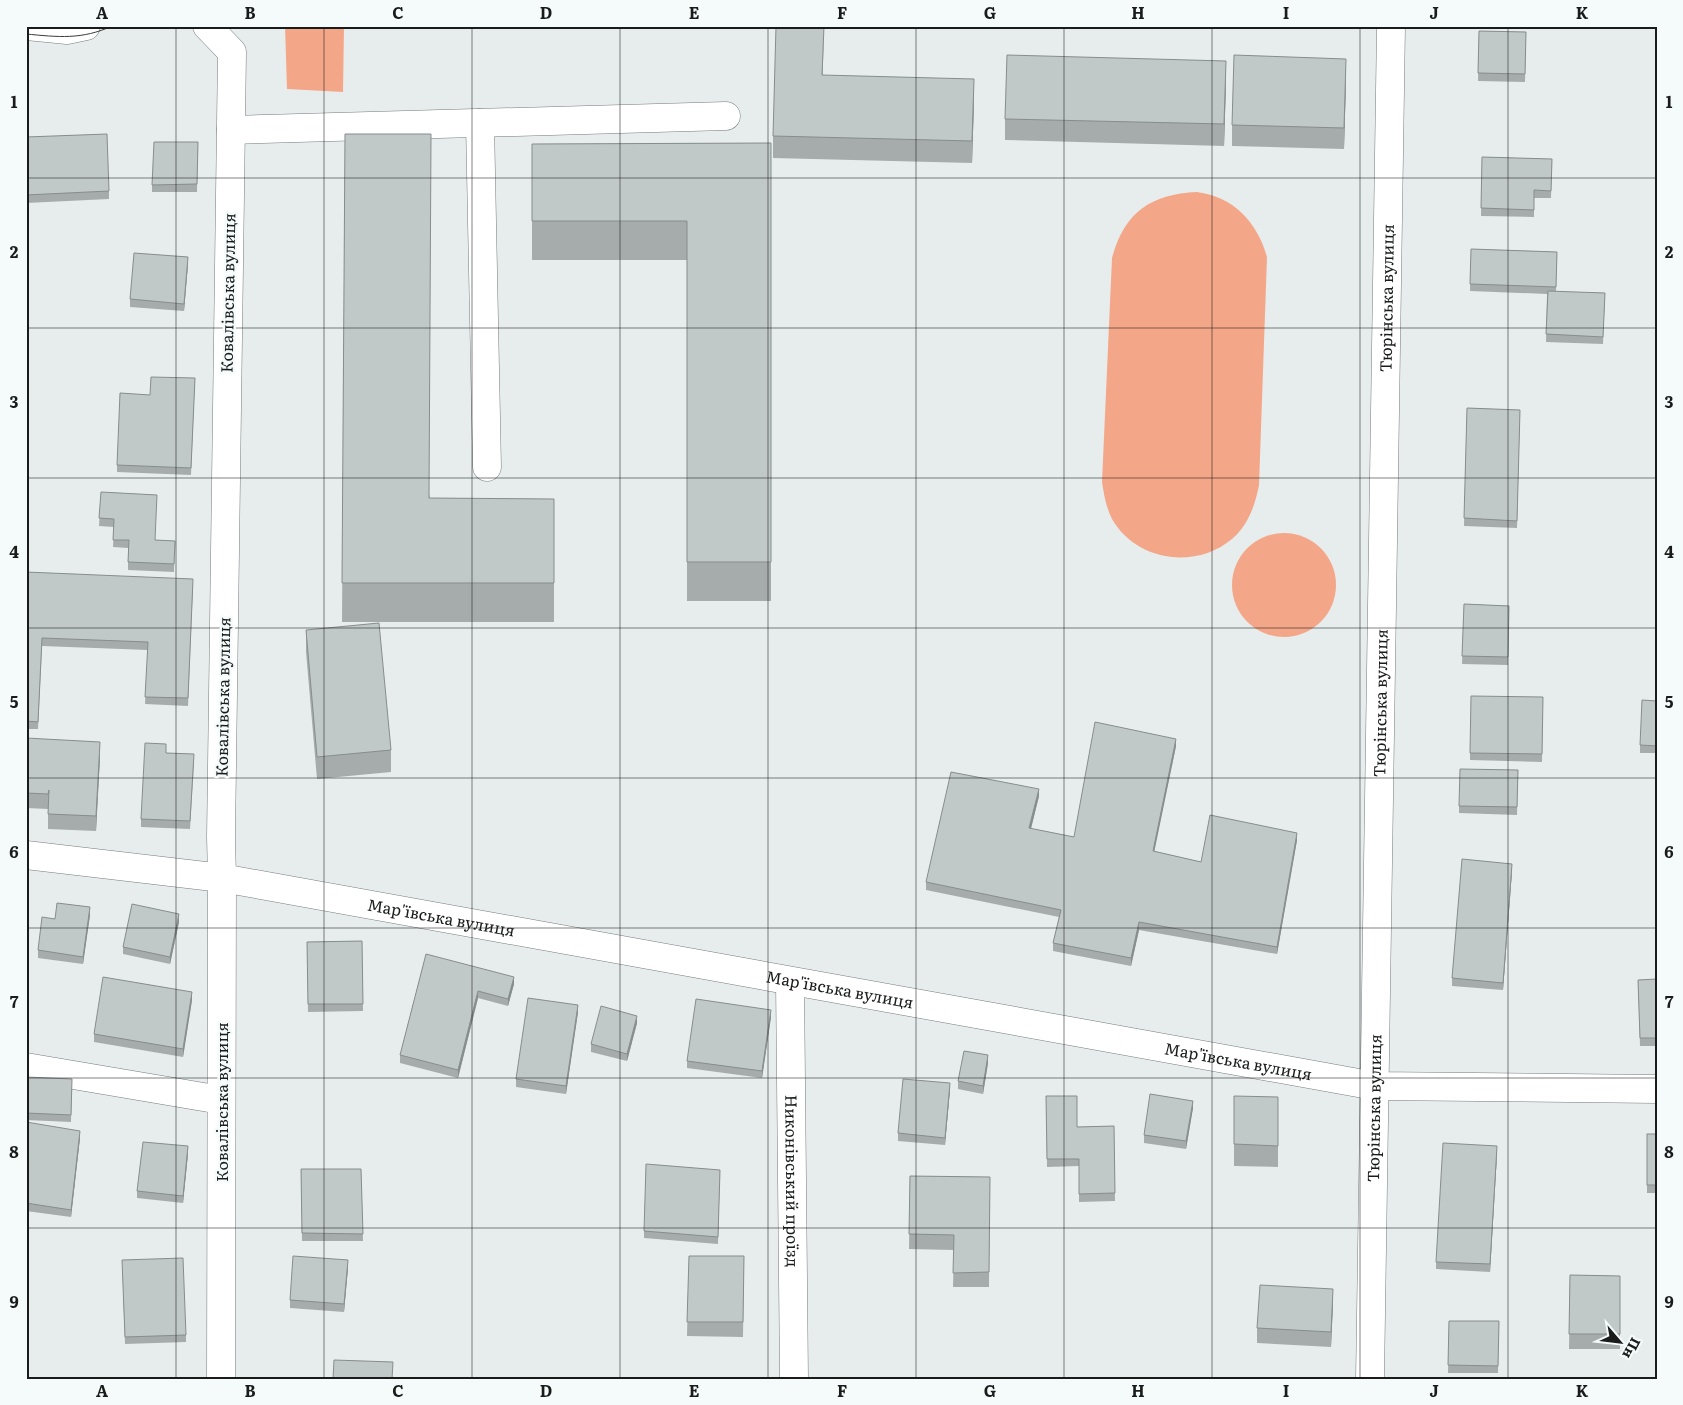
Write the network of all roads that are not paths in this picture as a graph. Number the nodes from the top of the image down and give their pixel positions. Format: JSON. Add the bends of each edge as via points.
{"nodes":[{"id":1,"x":26,"y":26,"type":"edge"},
{"id":2,"x":86,"y":26,"type":"edge"},
{"id":3,"x":207,"y":26,"type":"edge"},
{"id":4,"x":1391,"y":26,"type":"edge"},
{"id":5,"x":726,"y":116,"type":"dead end"},
{"id":6,"x":480,"y":123,"type":"junction"},
{"id":7,"x":231,"y":130,"type":"junction"},
{"id":8,"x":487,"y":467,"type":"dead end"},
{"id":9,"x":26,"y":855,"type":"edge"},
{"id":10,"x":222,"y":878,"type":"junction"},
{"id":11,"x":790,"y":982,"type":"junction"},
{"id":12,"x":26,"y":1067,"type":"edge"},
{"id":13,"x":1375,"y":1086,"type":"junction"},
{"id":14,"x":1657,"y":1089,"type":"edge"},
{"id":15,"x":222,"y":1100,"type":"junction"},
{"id":16,"x":221,"y":1379,"type":"edge"},
{"id":17,"x":794,"y":1379,"type":"edge"},
{"id":18,"x":1370,"y":1379,"type":"edge"}],
"edges":[{"from":1,"to":2,"type":"street","via":[[67,30]]},
{"from":3,"to":7,"type":"street","name":"Ковалівська вулиця","via":[[232,52]]},
{"from":4,"to":13,"type":"street","name":"Тюрінська вулиця"},
{"from":5,"to":6,"type":"street"},
{"from":6,"to":7,"type":"street"},
{"from":6,"to":8,"type":"street"},
{"from":7,"to":10,"type":"street","name":"Ковалівська вулиця"},
{"from":9,"to":10,"type":"street","name":"Мар'ївська вулиця"},
{"from":10,"to":11,"type":"street","name":"Мар'ївська вулиця"},
{"from":10,"to":15,"type":"street","name":"Ковалівська вулиця"},
{"from":11,"to":13,"type":"street","name":"Мар'ївська вулиця"},
{"from":11,"to":17,"type":"street","name":"Никонівський проїзд"},
{"from":12,"to":15,"type":"street"},
{"from":13,"to":14,"type":"street","name":"Мар'ївська вулиця"},
{"from":13,"to":18,"type":"street","name":"Тюрінська вулиця"},
{"from":15,"to":16,"type":"street","name":"Ковалівська вулиця"}]}
